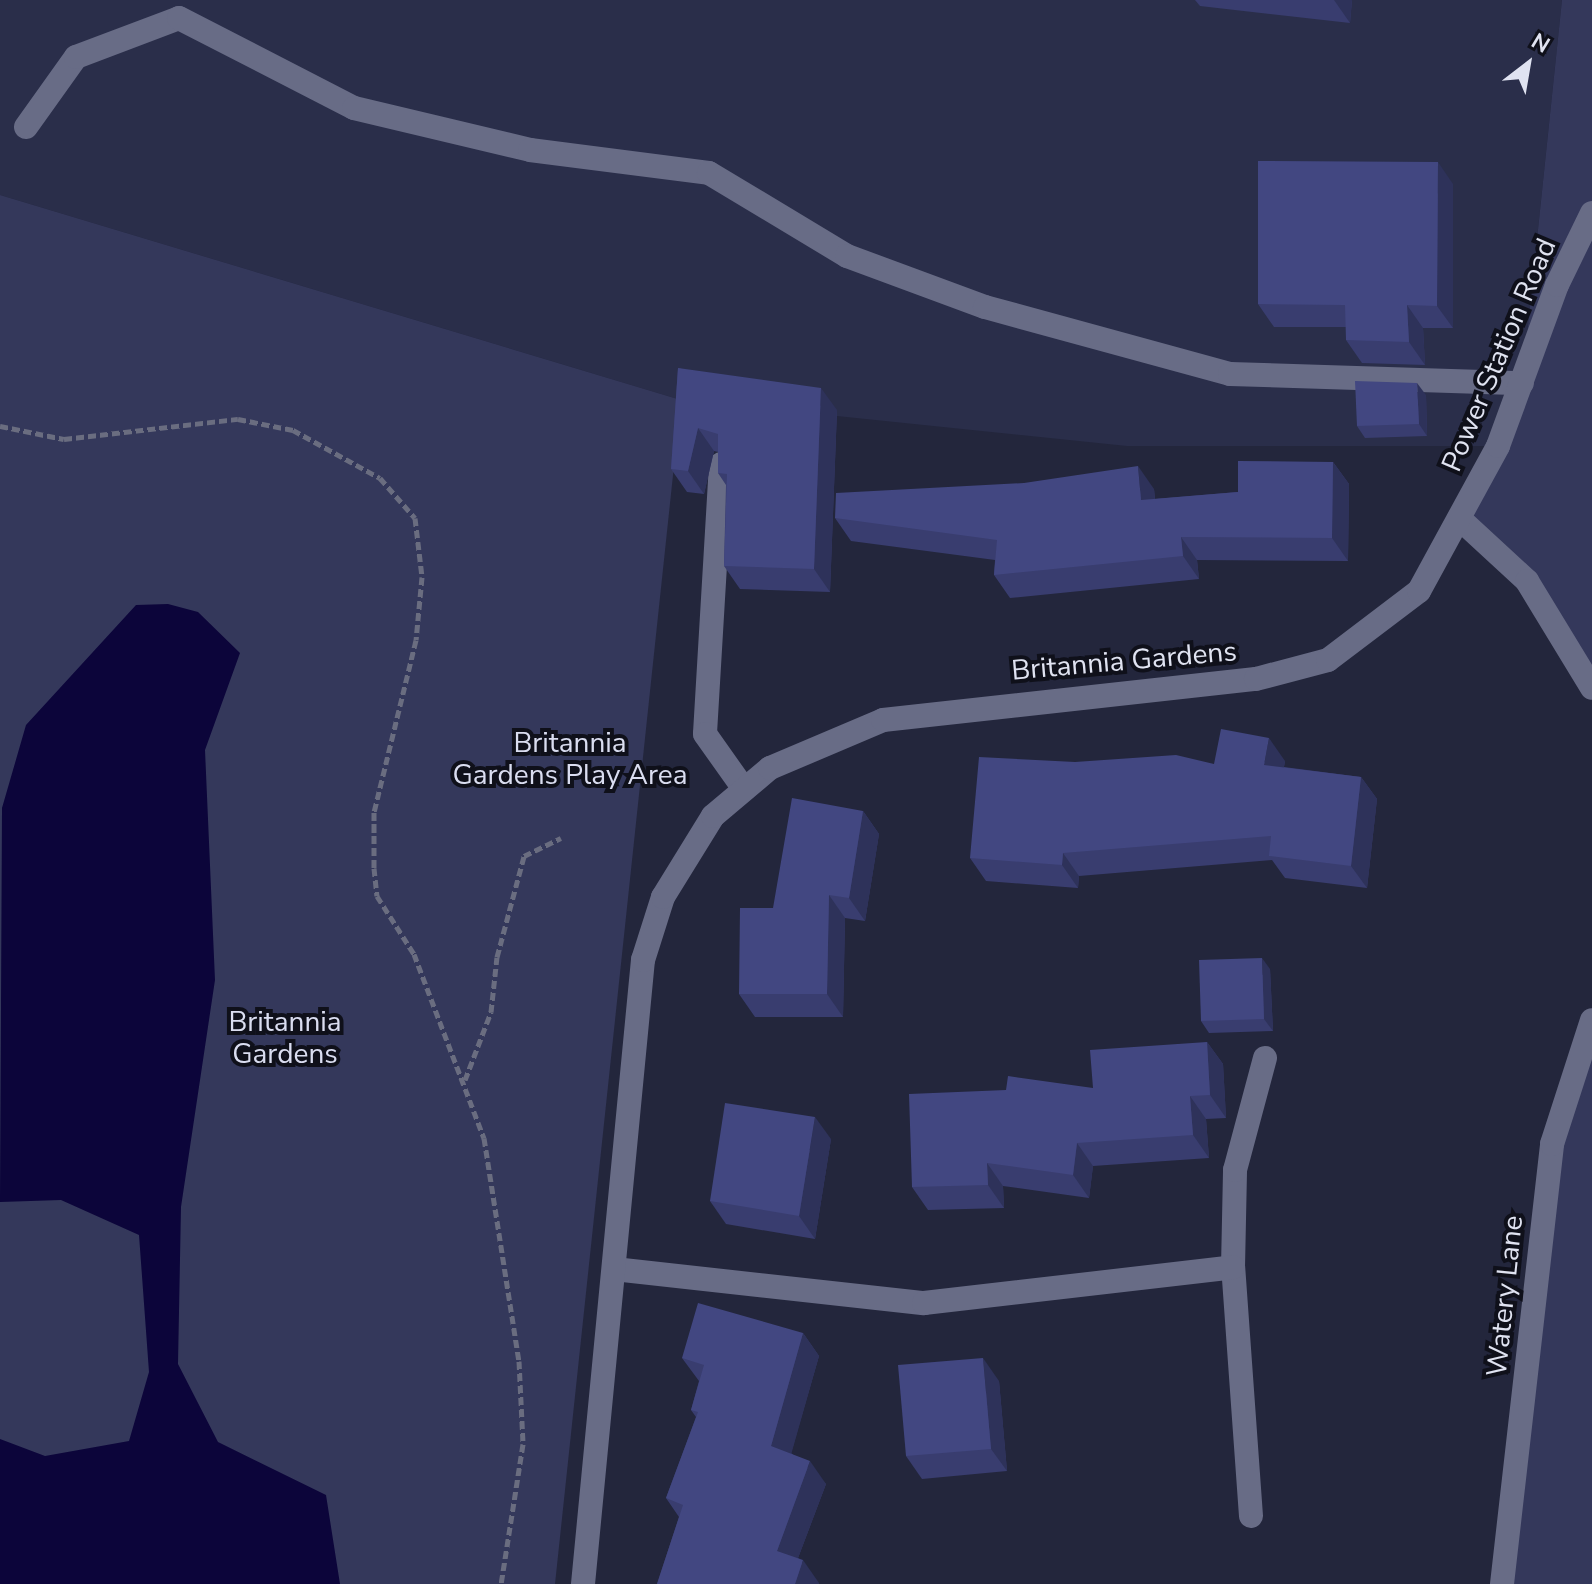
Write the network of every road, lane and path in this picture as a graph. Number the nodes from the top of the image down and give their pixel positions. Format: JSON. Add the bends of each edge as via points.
{"nodes":[{"id":1,"x":26,"y":127,"type":"dead end"},
{"id":2,"x":1592,"y":213,"type":"edge"},
{"id":3,"x":1522,"y":383,"type":"junction"},
{"id":4,"x":0,"y":426,"type":"edge"},
{"id":5,"x":721,"y":464,"type":"edge"},
{"id":6,"x":1461,"y":520,"type":"junction"},
{"id":7,"x":1592,"y":688,"type":"edge"},
{"id":8,"x":744,"y":789,"type":"junction"},
{"id":9,"x":561,"y":838,"type":"dead end"},
{"id":10,"x":1592,"y":1020,"type":"edge"},
{"id":11,"x":1265,"y":1058,"type":"dead end"},
{"id":12,"x":465,"y":1080,"type":"junction"},
{"id":13,"x":1233,"y":1267,"type":"junction"},
{"id":14,"x":614,"y":1269,"type":"junction"},
{"id":15,"x":1251,"y":1516,"type":"dead end"},
{"id":16,"x":501,"y":1584,"type":"edge"},
{"id":17,"x":583,"y":1584,"type":"edge"},
{"id":18,"x":1502,"y":1584,"type":"edge"}],
"edges":[{"from":1,"to":3,"type":"street","via":[[76,57],[179,18],[354,108],[530,150],[709,173],[847,256],[1092,337],[1230,374]]},
{"from":2,"to":3,"type":"street","name":"Power Station Road"},
{"from":3,"to":6,"type":"street","name":"Power Station Road"},
{"from":4,"to":12,"type":"path","via":[[64,439],[238,419],[293,430],[380,478],[415,518],[422,577],[416,640],[374,812],[374,868],[377,896],[414,954]]},
{"from":5,"to":8,"type":"street","via":[[705,734]]},
{"from":6,"to":7,"type":"street","via":[[1527,581]]},
{"from":6,"to":8,"type":"street","name":"Britannia Gardens","via":[[1419,591],[1328,660],[1256,679],[883,720],[770,768]]},
{"from":8,"to":14,"type":"street","name":"Britannia Gardens","via":[[713,816],[663,897],[643,960]]},
{"from":9,"to":12,"type":"path","via":[[524,856],[497,957],[491,1012]]},
{"from":10,"to":18,"type":"street","name":"Watery Lane","via":[[1552,1144]]},
{"from":11,"to":13,"type":"street","via":[[1235,1170]]},
{"from":12,"to":16,"type":"path","via":[[484,1138],[519,1361],[523,1444]]},
{"from":13,"to":14,"type":"street","via":[[924,1303]]},
{"from":13,"to":15,"type":"street"},
{"from":14,"to":17,"type":"street","name":"Britannia Gardens"}]}
